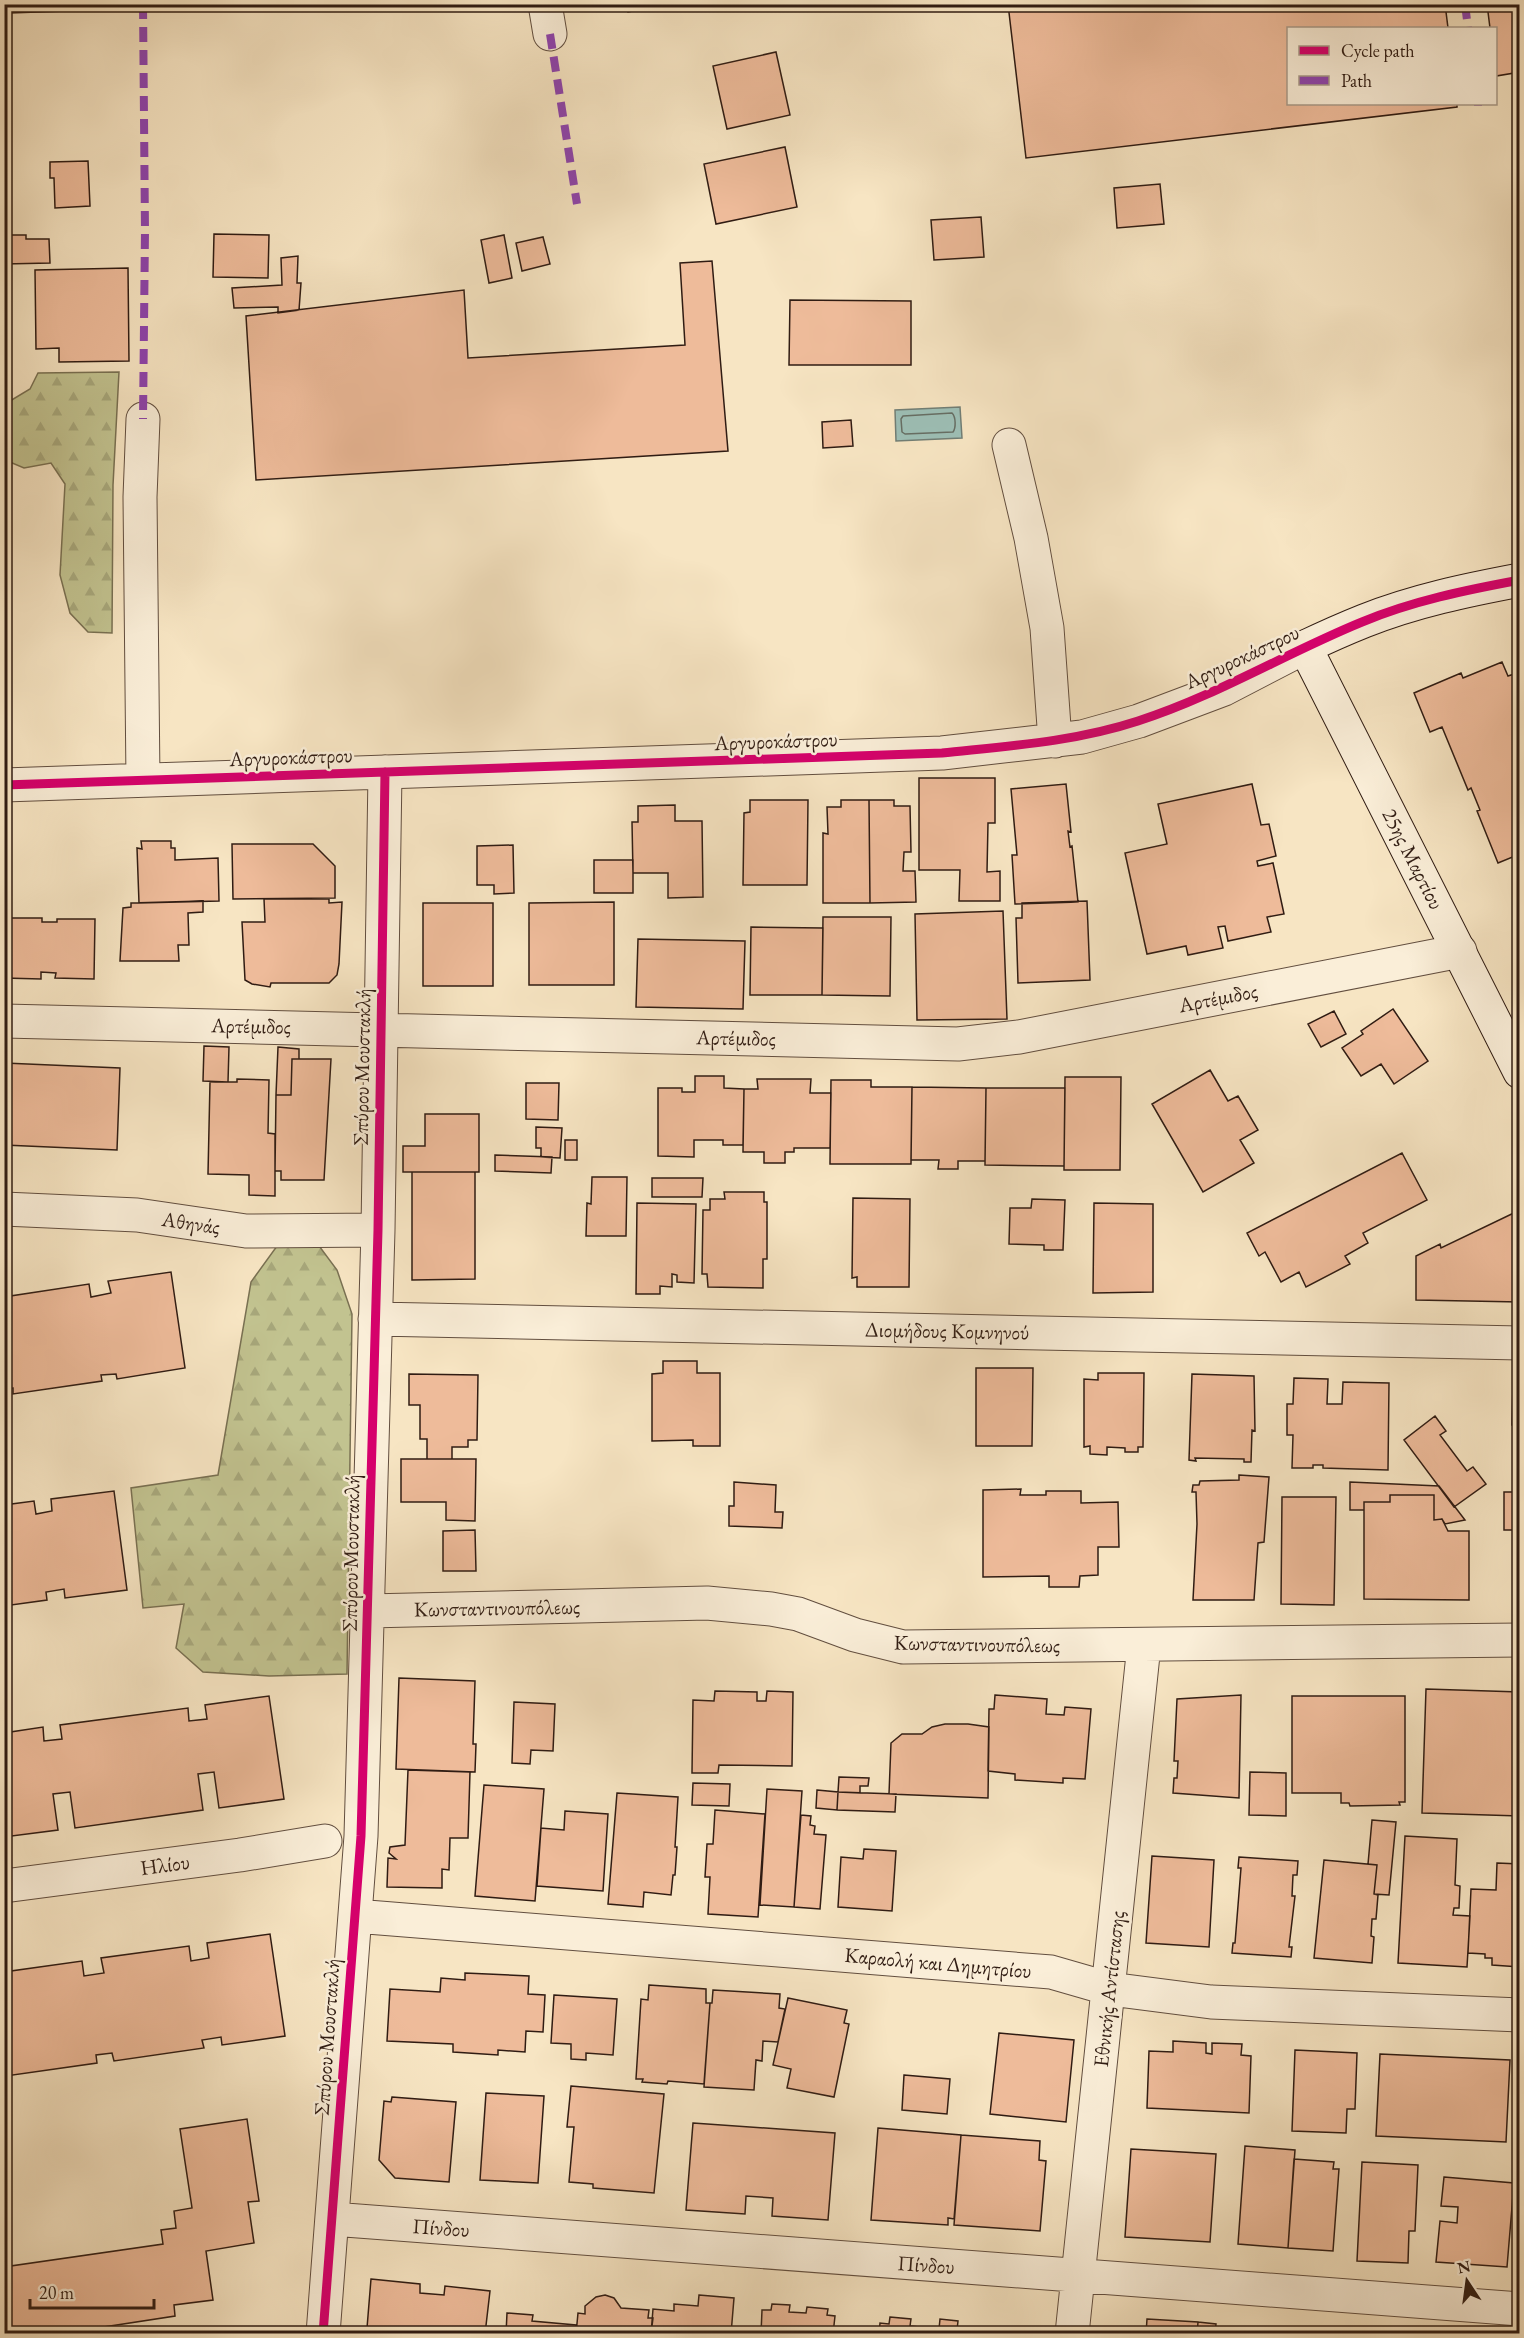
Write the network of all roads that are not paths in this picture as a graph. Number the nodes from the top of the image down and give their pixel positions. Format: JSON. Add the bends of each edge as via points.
{"nodes":[{"id":1,"x":143,"y":419,"type":"dead end"},
{"id":2,"x":1009,"y":445,"type":"dead end"},
{"id":3,"x":1520,"y":580,"type":"edge"},
{"id":4,"x":1305,"y":647,"type":"junction"},
{"id":5,"x":1055,"y":741,"type":"junction"},
{"id":6,"x":385,"y":772,"type":"junction"},
{"id":7,"x":143,"y":780,"type":"junction"},
{"id":8,"x":4,"y":785,"type":"edge"},
{"id":9,"x":1460,"y":951,"type":"junction"},
{"id":10,"x":4,"y":1021,"type":"edge"},
{"id":11,"x":381,"y":1029,"type":"junction"},
{"id":12,"x":1520,"y":1072,"type":"edge"},
{"id":13,"x":4,"y":1209,"type":"edge"},
{"id":14,"x":378,"y":1230,"type":"junction"},
{"id":15,"x":375,"y":1319,"type":"junction"},
{"id":16,"x":1520,"y":1343,"type":"edge"},
{"id":17,"x":368,"y":1611,"type":"junction"},
{"id":18,"x":1520,"y":1640,"type":"edge"},
{"id":19,"x":1144,"y":1645,"type":"junction"},
{"id":20,"x":325,"y":1840,"type":"dead end"},
{"id":21,"x":4,"y":1886,"type":"edge"},
{"id":22,"x":355,"y":1916,"type":"junction"},
{"id":23,"x":1110,"y":1989,"type":"junction"},
{"id":24,"x":1520,"y":2015,"type":"edge"},
{"id":25,"x":332,"y":2219,"type":"junction"},
{"id":26,"x":1079,"y":2277,"type":"junction"},
{"id":27,"x":1520,"y":2309,"type":"edge"},
{"id":28,"x":323,"y":2334,"type":"edge"},
{"id":29,"x":1072,"y":2334,"type":"edge"}],
"edges":[{"from":1,"to":7,"type":"street"},
{"from":2,"to":5,"type":"street","via":[[1047,628]]},
{"from":3,"to":4,"type":"street","name":"Αργυροκάστρου","via":[[1417,603]]},
{"from":4,"to":5,"type":"street","name":"Αργυροκάστρου","via":[[1224,689],[1139,721]]},
{"from":4,"to":9,"type":"street","name":"25ης Μαρτίου"},
{"from":5,"to":6,"type":"street","name":"Αργυροκάστρου","via":[[942,753]]},
{"from":6,"to":7,"type":"street","name":"Αργυροκάστρου"},
{"from":6,"to":11,"type":"street","name":"Σπύρου Μουστακλή"},
{"from":7,"to":8,"type":"street","name":"Αργυροκάστρου"},
{"from":9,"to":11,"type":"street","name":"Αρτέμιδος","via":[[1019,1037],[958,1044]]},
{"from":9,"to":12,"type":"street","name":"25ης Μαρτίου"},
{"from":10,"to":11,"type":"street","name":"Αρτέμιδος"},
{"from":11,"to":14,"type":"street","name":"Σπύρου Μουστακλή"},
{"from":13,"to":14,"type":"street","name":"Αθηνάς","via":[[137,1215],[246,1231]]},
{"from":14,"to":15,"type":"street","name":"Σπύρου Μουστακλή"},
{"from":15,"to":16,"type":"street","name":"Διομήδους Κομνηνού"},
{"from":15,"to":17,"type":"street","name":"Σπύρου Μουστακλή"},
{"from":17,"to":19,"type":"street","name":"Κωνσταντινουπόλεως","via":[[707,1603],[798,1614],[903,1647]]},
{"from":17,"to":22,"type":"street","name":"Σπύρου Μουστακλή"},
{"from":18,"to":19,"type":"street","name":"Κωνσταντινουπόλεως"},
{"from":19,"to":23,"type":"street","name":"Εθνικής Αντίστασης"},
{"from":20,"to":21,"type":"street","name":"Ηλίου"},
{"from":22,"to":23,"type":"street","name":"Καραολή και Δημητρίου","via":[[1051,1972]]},
{"from":22,"to":25,"type":"street","name":"Σπύρου Μουστακλή"},
{"from":23,"to":24,"type":"street","name":"Καραολή και Δημητρίου","via":[[1211,2002]]},
{"from":23,"to":26,"type":"street","name":"Εθνικής Αντίστασης"},
{"from":25,"to":26,"type":"street","name":"Πίνδου"},
{"from":25,"to":28,"type":"street","name":"Σπύρου Μουστακλή"},
{"from":26,"to":27,"type":"street","name":"Πίνδου"},
{"from":26,"to":29,"type":"street","name":"Εθνικής Αντίστασης"}]}
